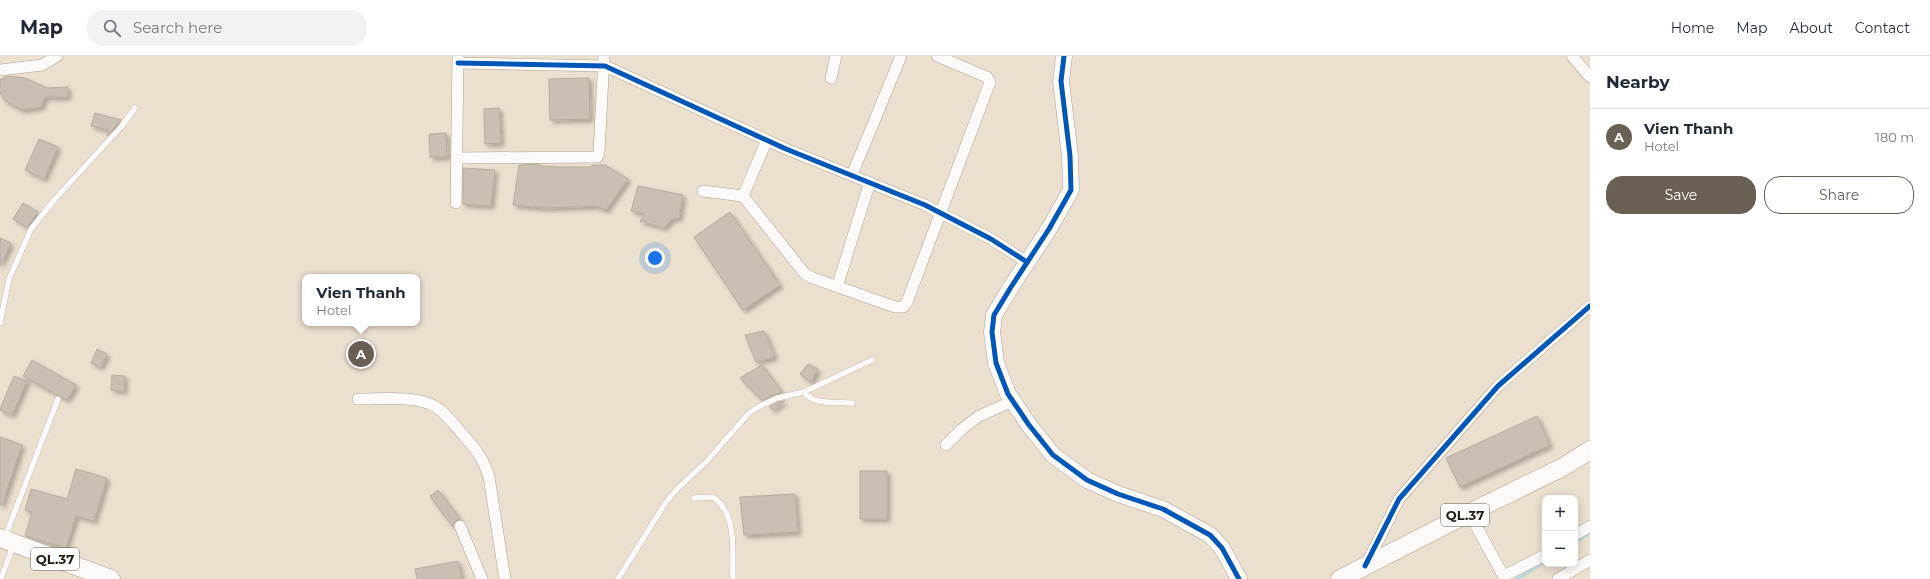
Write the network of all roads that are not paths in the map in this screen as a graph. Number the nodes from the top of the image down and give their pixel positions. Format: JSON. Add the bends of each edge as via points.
{"nodes":[{"id":1,"x":57,"y":56,"type":"edge"},
{"id":2,"x":836,"y":56,"type":"edge"},
{"id":3,"x":901,"y":56,"type":"edge"},
{"id":4,"x":938,"y":56,"type":"edge"},
{"id":5,"x":1572,"y":56,"type":"edge"},
{"id":6,"x":1062,"y":57,"type":"edge"},
{"id":7,"x":458,"y":60,"type":"edge"},
{"id":8,"x":604,"y":61,"type":"edge"},
{"id":9,"x":0,"y":70,"type":"edge"},
{"id":10,"x":1590,"y":77,"type":"edge"},
{"id":11,"x":831,"y":78,"type":"dead end"},
{"id":12,"x":135,"y":108,"type":"dead end"},
{"id":13,"x":767,"y":140,"type":"junction"},
{"id":14,"x":457,"y":158,"type":"junction"},
{"id":15,"x":852,"y":175,"type":"junction"},
{"id":16,"x":870,"y":182,"type":"junction"},
{"id":17,"x":703,"y":191,"type":"dead end"},
{"id":18,"x":743,"y":196,"type":"junction"},
{"id":19,"x":456,"y":203,"type":"dead end"},
{"id":20,"x":940,"y":212,"type":"junction"},
{"id":21,"x":1027,"y":262,"type":"junction"},
{"id":22,"x":837,"y":287,"type":"junction"},
{"id":23,"x":1590,"y":306,"type":"edge"},
{"id":24,"x":0,"y":323,"type":"edge"},
{"id":25,"x":872,"y":360,"type":"dead end"},
{"id":26,"x":804,"y":392,"type":"junction"},
{"id":27,"x":58,"y":399,"type":"dead end"},
{"id":28,"x":358,"y":399,"type":"dead end"},
{"id":29,"x":1013,"y":401,"type":"junction"},
{"id":30,"x":853,"y":402,"type":"dead end"},
{"id":31,"x":946,"y":446,"type":"dead end"},
{"id":32,"x":1590,"y":450,"type":"edge"},
{"id":33,"x":694,"y":498,"type":"dead end"},
{"id":34,"x":1469,"y":513,"type":"junction"},
{"id":35,"x":460,"y":526,"type":"dead end"},
{"id":36,"x":1590,"y":526,"type":"edge"},
{"id":37,"x":1578,"y":533,"type":"edge"},
{"id":38,"x":6,"y":540,"type":"edge"},
{"id":39,"x":1542,"y":557,"type":"edge"},
{"id":40,"x":1590,"y":560,"type":"edge"},
{"id":41,"x":1365,"y":566,"type":"junction"},
{"id":42,"x":83,"y":574,"type":"edge"},
{"id":43,"x":1504,"y":578,"type":"edge"},
{"id":44,"x":1,"y":579,"type":"edge"},
{"id":45,"x":111,"y":579,"type":"edge"},
{"id":46,"x":482,"y":579,"type":"edge"},
{"id":47,"x":505,"y":579,"type":"edge"},
{"id":48,"x":618,"y":579,"type":"edge"},
{"id":49,"x":733,"y":579,"type":"edge"},
{"id":50,"x":1239,"y":579,"type":"edge"},
{"id":51,"x":1340,"y":579,"type":"edge"},
{"id":52,"x":1558,"y":579,"type":"edge"}],
"edges":[{"from":1,"to":9,"type":"street","via":[[42,65]]},
{"from":2,"to":11,"type":"street"},
{"from":3,"to":15,"type":"street"},
{"from":4,"to":20,"type":"street","via":[[987,77],[990,82]]},
{"from":5,"to":10,"type":"street"},
{"from":6,"to":21,"type":"street","via":[[1061,81],[1070,156],[1071,190]]},
{"from":7,"to":8,"type":"street"},
{"from":7,"to":14,"type":"street"},
{"from":8,"to":13,"type":"street"},
{"from":8,"to":14,"type":"street","via":[[597,157]]},
{"from":12,"to":24,"type":"lane","via":[[31,229],[9,279]]},
{"from":13,"to":15,"type":"street"},
{"from":13,"to":18,"type":"street"},
{"from":14,"to":19,"type":"street"},
{"from":15,"to":16,"type":"street"},
{"from":16,"to":20,"type":"street"},
{"from":16,"to":22,"type":"street"},
{"from":17,"to":18,"type":"street"},
{"from":18,"to":22,"type":"street","via":[[805,274]]},
{"from":20,"to":21,"type":"street","via":[[991,239]]},
{"from":20,"to":22,"type":"street","via":[[903,307],[895,307]]},
{"from":21,"to":29,"type":"street","via":[[994,315],[992,332],[996,363]]},
{"from":23,"to":41,"type":"street","via":[[1498,386],[1399,499]]},
{"from":25,"to":26,"type":"lane"},
{"from":26,"to":30,"type":"lane","via":[[807,397],[816,400]]},
{"from":26,"to":48,"type":"lane","via":[[777,398],[749,413],[666,502]]},
{"from":27,"to":38,"type":"lane"},
{"from":28,"to":47,"type":"street","via":[[416,400],[430,404],[445,414],[478,451],[489,477]]},
{"from":29,"to":31,"type":"street","via":[[979,416]]},
{"from":29,"to":50,"type":"street","via":[[1053,455],[1087,480],[1118,494],[1163,509],[1210,534],[1222,548]]},
{"from":32,"to":34,"type":"main road","number":"QL.37","via":[[1563,467]]},
{"from":33,"to":49,"type":"lane","via":[[713,497],[728,513]]},
{"from":34,"to":41,"type":"main road","number":"QL.37"},
{"from":34,"to":43,"type":"street"},
{"from":35,"to":46,"type":"street"},
{"from":36,"to":37,"type":"street"},
{"from":38,"to":42,"type":"main road","number":"QL.37"},
{"from":38,"to":44,"type":"lane"},
{"from":39,"to":43,"type":"street"},
{"from":40,"to":52,"type":"street"},
{"from":41,"to":51,"type":"main road","number":"QL.37"},
{"from":42,"to":45,"type":"main road","number":"QL.37"}]}
